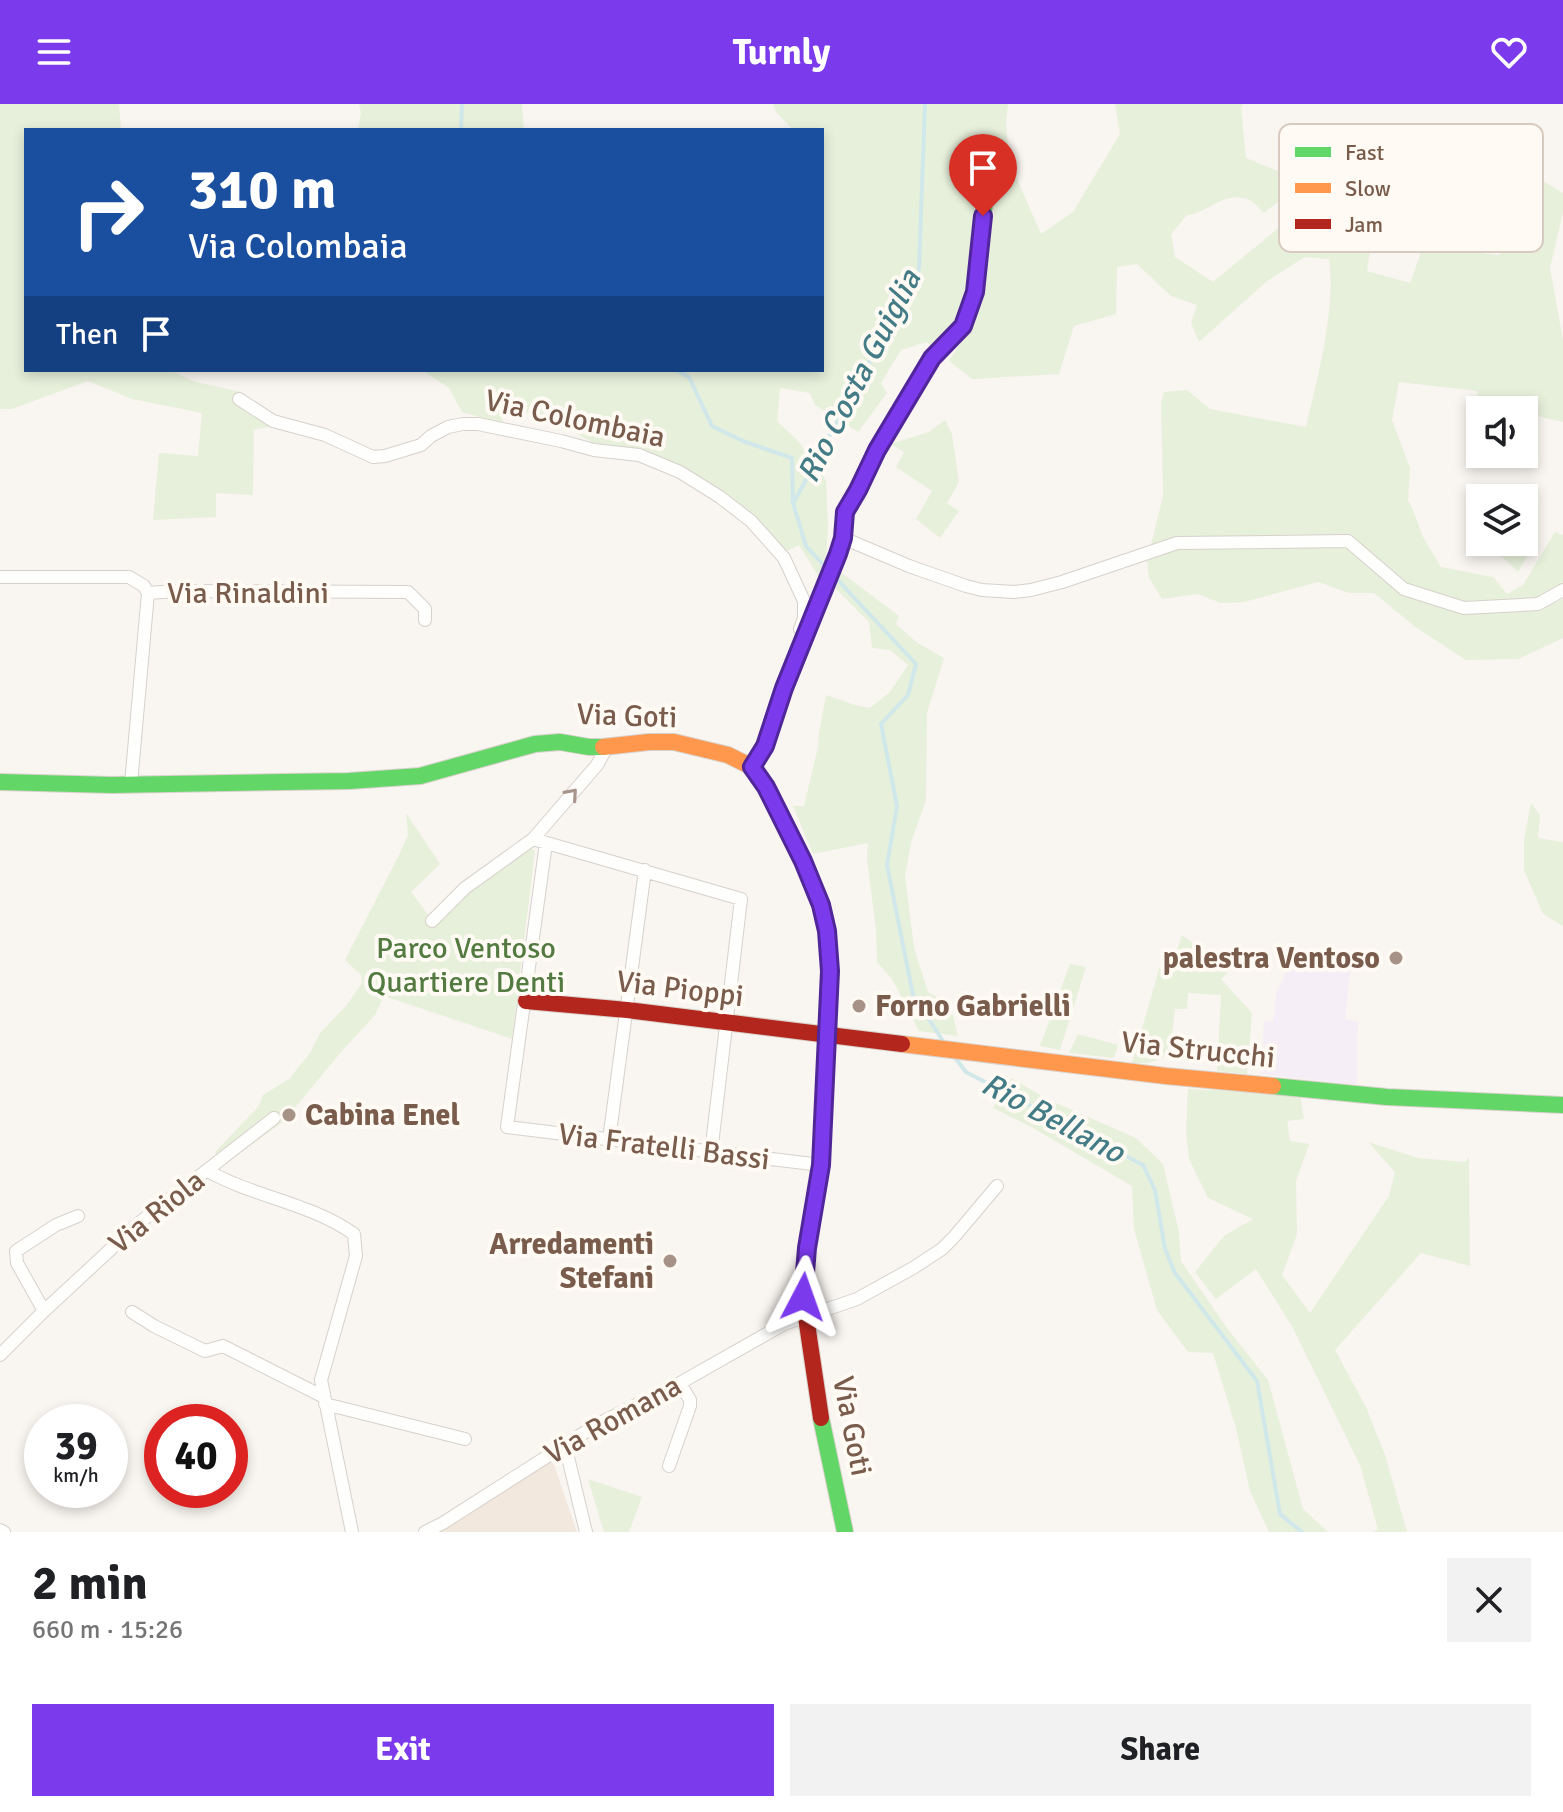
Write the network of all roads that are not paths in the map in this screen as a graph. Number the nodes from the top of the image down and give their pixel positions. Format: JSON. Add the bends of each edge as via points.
{"nodes":[{"id":1,"x":986,"y":191,"type":"dead end"},
{"id":2,"x":239,"y":399,"type":"dead end"},
{"id":3,"x":843,"y":538,"type":"junction"},
{"id":4,"x":0,"y":577,"type":"edge"},
{"id":5,"x":1563,"y":590,"type":"edge"},
{"id":6,"x":148,"y":593,"type":"junction"},
{"id":7,"x":425,"y":620,"type":"dead end"},
{"id":8,"x":798,"y":656,"type":"junction"},
{"id":9,"x":607,"y":747,"type":"junction"},
{"id":10,"x":752,"y":767,"type":"junction"},
{"id":11,"x":0,"y":782,"type":"edge"},
{"id":12,"x":131,"y":784,"type":"junction"},
{"id":13,"x":539,"y":841,"type":"junction"},
{"id":14,"x":645,"y":870,"type":"junction"},
{"id":15,"x":432,"y":921,"type":"dead end"},
{"id":16,"x":526,"y":1001,"type":"junction"},
{"id":17,"x":627,"y":1010,"type":"junction"},
{"id":18,"x":727,"y":1023,"type":"junction"},
{"id":19,"x":828,"y":1035,"type":"junction"},
{"id":20,"x":1563,"y":1105,"type":"edge"},
{"id":21,"x":274,"y":1118,"type":"dead end"},
{"id":22,"x":609,"y":1140,"type":"junction"},
{"id":23,"x":711,"y":1153,"type":"junction"},
{"id":24,"x":821,"y":1165,"type":"junction"},
{"id":25,"x":208,"y":1171,"type":"junction"},
{"id":26,"x":997,"y":1186,"type":"dead end"},
{"id":27,"x":78,"y":1216,"type":"dead end"},
{"id":28,"x":44,"y":1311,"type":"junction"},
{"id":29,"x":132,"y":1312,"type":"dead end"},
{"id":30,"x":805,"y":1316,"type":"junction"},
{"id":31,"x":0,"y":1355,"type":"edge"},
{"id":32,"x":680,"y":1383,"type":"junction"},
{"id":33,"x":324,"y":1400,"type":"junction"},
{"id":34,"x":465,"y":1439,"type":"dead end"},
{"id":35,"x":565,"y":1445,"type":"junction"},
{"id":36,"x":669,"y":1466,"type":"dead end"},
{"id":37,"x":352,"y":1532,"type":"edge"},
{"id":38,"x":425,"y":1532,"type":"edge"},
{"id":39,"x":586,"y":1532,"type":"edge"},
{"id":40,"x":845,"y":1532,"type":"edge"}],
"edges":[{"from":1,"to":3,"type":"street","name":"Via Colombaia","via":[[975,292],[963,326],[932,358],[877,450],[845,512]]},
{"from":2,"to":8,"type":"street","name":"Via Colombaia","via":[[273,421],[325,435],[373,457],[421,445],[448,427],[478,424],[639,455],[680,472],[751,521],[784,558],[804,601]]},
{"from":3,"to":5,"type":"street","via":[[920,570],[998,592],[1044,587],[1177,543],[1333,541],[1348,541],[1404,589],[1464,608],[1538,604]]},
{"from":3,"to":8,"type":"street","name":"Via Colombaia"},
{"from":4,"to":6,"type":"street","via":[[129,577]]},
{"from":6,"to":7,"type":"street","name":"Via Rinaldini","via":[[408,592],[425,609]]},
{"from":6,"to":12,"type":"street","name":"Via Rinaldini"},
{"from":8,"to":10,"type":"street","name":"Via Colombaia"},
{"from":9,"to":10,"type":"street","name":"Via Goti","via":[[674,742],[728,755]]},
{"from":9,"to":12,"type":"street","name":"Via Goti","via":[[535,744],[409,777]]},
{"from":13,"to":9,"type":"street","one_way":true},
{"from":10,"to":19,"type":"street","name":"Via Goti","via":[[772,798],[821,905],[830,971]]},
{"from":11,"to":12,"type":"street","name":"Via Goti"},
{"from":13,"to":14,"type":"street"},
{"from":13,"to":15,"type":"street","via":[[465,888]]},
{"from":13,"to":16,"type":"street"},
{"from":14,"to":17,"type":"street"},
{"from":14,"to":18,"type":"street","via":[[741,899]]},
{"from":16,"to":17,"type":"street","name":"Via Pioppi"},
{"from":16,"to":22,"type":"street","name":"Via Fratelli Bassi","via":[[507,1127]]},
{"from":17,"to":18,"type":"street","name":"Via Pioppi"},
{"from":17,"to":22,"type":"street"},
{"from":18,"to":19,"type":"street","name":"Via Pioppi"},
{"from":18,"to":23,"type":"street"},
{"from":19,"to":20,"type":"street","name":"Via Strucchi","via":[[1364,1095]]},
{"from":19,"to":24,"type":"street","name":"Via Goti"},
{"from":21,"to":25,"type":"street","name":"Via Riola"},
{"from":22,"to":23,"type":"street","name":"Via Fratelli Bassi"},
{"from":23,"to":24,"type":"street","name":"Via Fratelli Bassi"},
{"from":24,"to":30,"type":"street","name":"Via Goti","via":[[806,1260]]},
{"from":25,"to":28,"type":"street","name":"Via Riola","via":[[139,1223]]},
{"from":25,"to":33,"type":"street","via":[[335,1221],[354,1234],[356,1256],[321,1380]]},
{"from":26,"to":30,"type":"street","name":"Via Romana","via":[[954,1237],[928,1258],[857,1299]]},
{"from":27,"to":28,"type":"street","name":"Via Riola","via":[[16,1251],[17,1263]]},
{"from":28,"to":31,"type":"street","name":"Via Riola"},
{"from":29,"to":33,"type":"street","via":[[205,1351],[223,1346]]},
{"from":30,"to":32,"type":"street","name":"Via Romana"},
{"from":30,"to":40,"type":"street","name":"Via Goti"},
{"from":32,"to":35,"type":"street","name":"Via Romana"},
{"from":32,"to":36,"type":"street","via":[[690,1406]]},
{"from":33,"to":34,"type":"street"},
{"from":33,"to":37,"type":"street"},
{"from":35,"to":38,"type":"street","name":"Via Romana"},
{"from":35,"to":39,"type":"street"}]}
